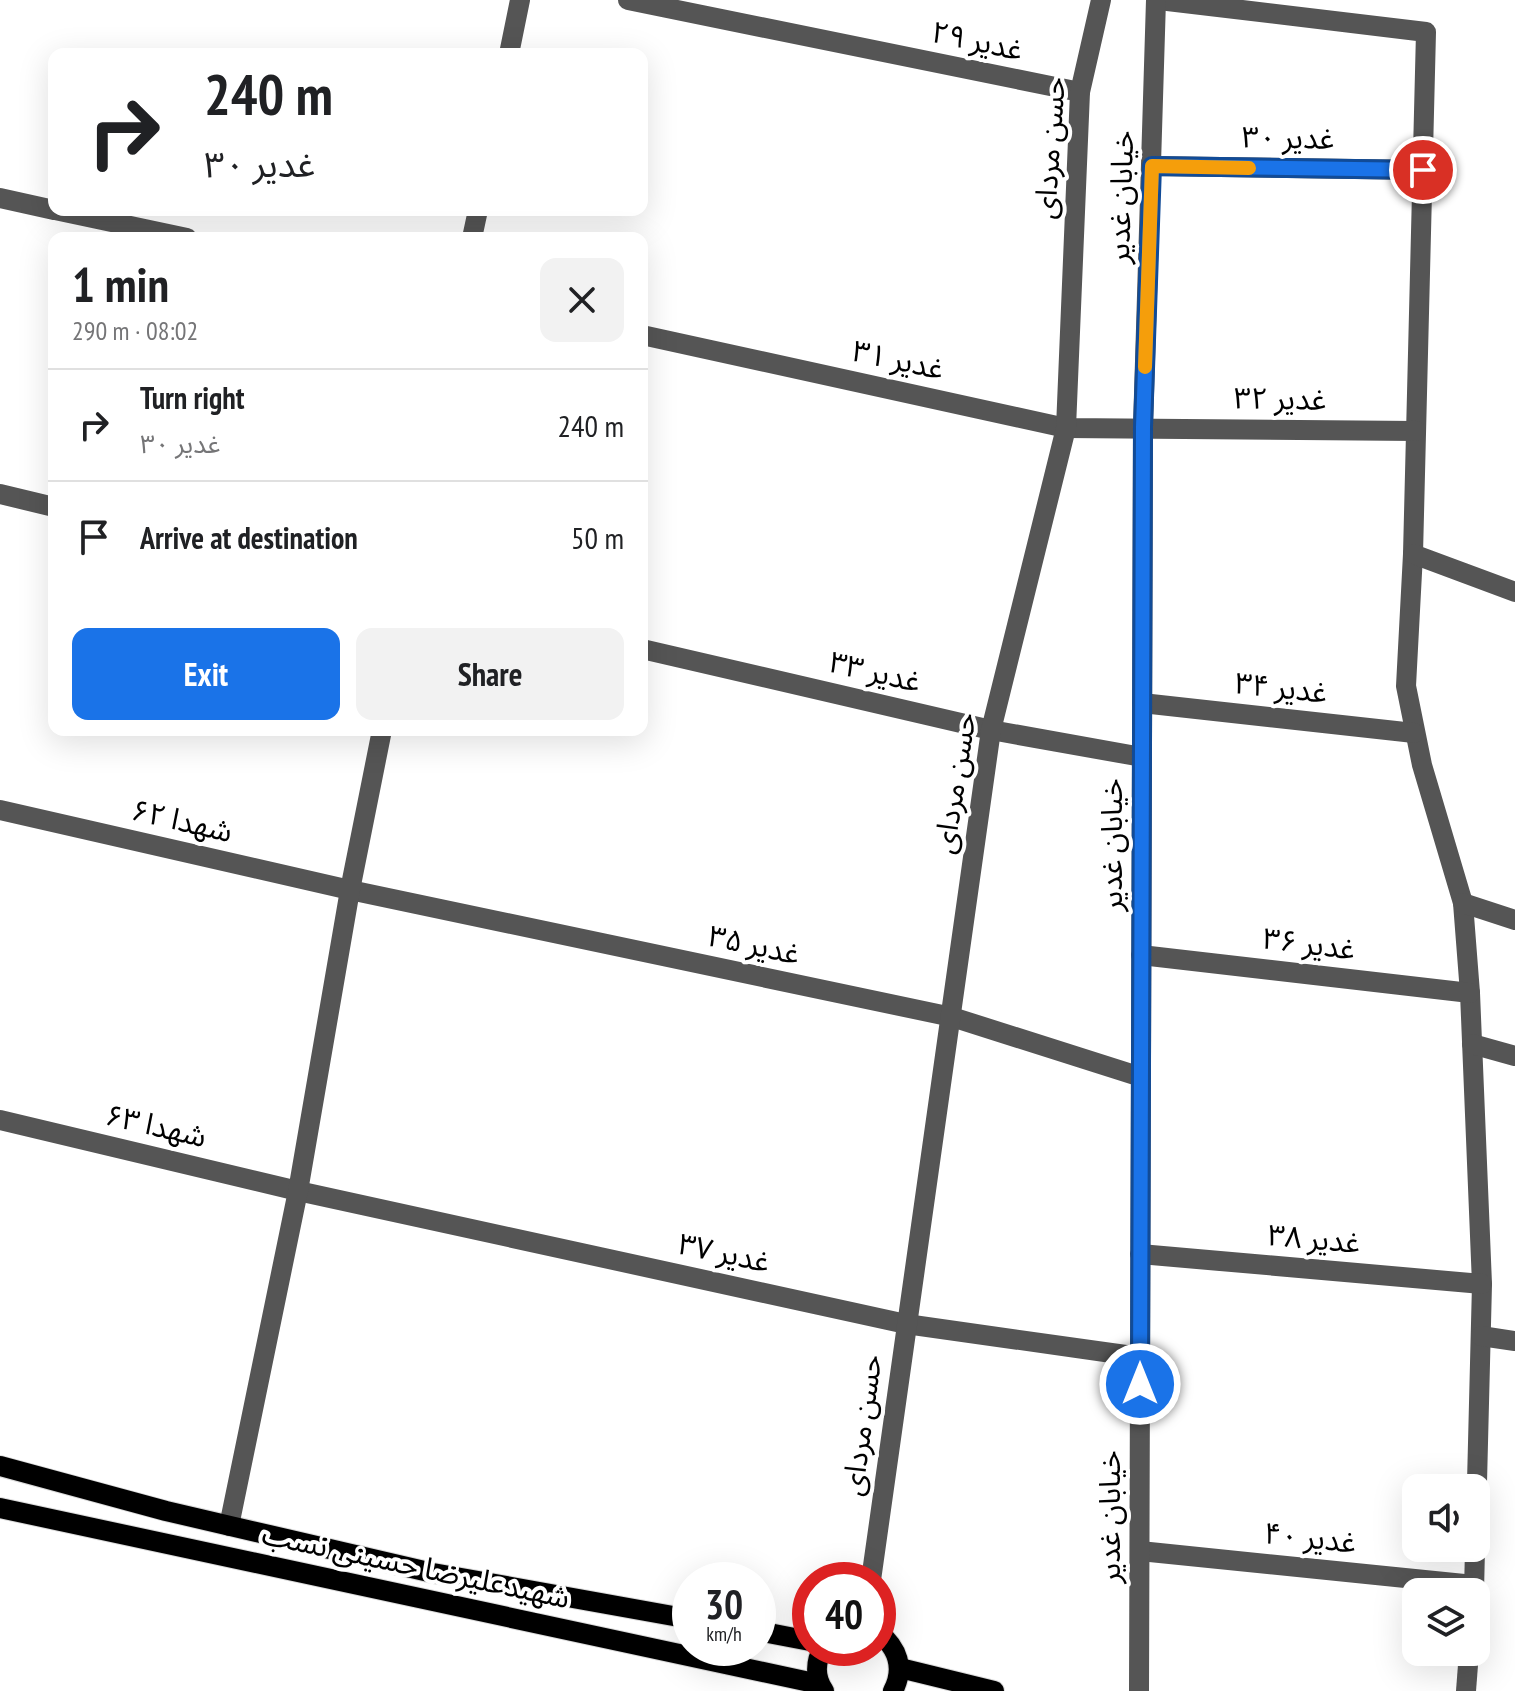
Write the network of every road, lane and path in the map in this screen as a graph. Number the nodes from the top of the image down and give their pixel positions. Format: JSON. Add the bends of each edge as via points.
{"nodes":[{"id":1,"x":520,"y":0,"type":"edge"},
{"id":2,"x":628,"y":0,"type":"edge"},
{"id":3,"x":1101,"y":0,"type":"edge"},
{"id":4,"x":1157,"y":0,"type":"edge"},
{"id":5,"x":510,"y":48,"type":"edge"},
{"id":6,"x":1080,"y":92,"type":"junction"},
{"id":7,"x":1152,"y":166,"type":"junction"},
{"id":8,"x":1423,"y":170,"type":"junction"},
{"id":9,"x":0,"y":198,"type":"edge"},
{"id":10,"x":48,"y":209,"type":"edge"},
{"id":11,"x":82,"y":216,"type":"edge"},
{"id":12,"x":158,"y":232,"type":"edge"},
{"id":13,"x":648,"y":336,"type":"edge"},
{"id":14,"x":1143,"y":427,"type":"junction"},
{"id":15,"x":1066,"y":428,"type":"junction"},
{"id":16,"x":1416,"y":431,"type":"junction"},
{"id":17,"x":0,"y":494,"type":"edge"},
{"id":18,"x":48,"y":506,"type":"edge"},
{"id":19,"x":1413,"y":554,"type":"junction"},
{"id":20,"x":1515,"y":592,"type":"edge"},
{"id":21,"x":648,"y":650,"type":"edge"},
{"id":22,"x":1142,"y":703,"type":"junction"},
{"id":23,"x":991,"y":730,"type":"junction"},
{"id":24,"x":1414,"y":733,"type":"junction"},
{"id":25,"x":381,"y":736,"type":"edge"},
{"id":26,"x":1142,"y":757,"type":"junction"},
{"id":27,"x":0,"y":810,"type":"edge"},
{"id":28,"x":350,"y":890,"type":"junction"},
{"id":29,"x":1463,"y":903,"type":"junction"},
{"id":30,"x":1515,"y":920,"type":"edge"},
{"id":31,"x":1141,"y":955,"type":"junction"},
{"id":32,"x":1470,"y":993,"type":"junction"},
{"id":33,"x":952,"y":1017,"type":"junction"},
{"id":34,"x":1472,"y":1044,"type":"junction"},
{"id":35,"x":1515,"y":1056,"type":"edge"},
{"id":36,"x":1141,"y":1077,"type":"junction"},
{"id":37,"x":0,"y":1120,"type":"edge"},
{"id":38,"x":298,"y":1191,"type":"junction"},
{"id":39,"x":1140,"y":1254,"type":"junction"},
{"id":40,"x":1482,"y":1284,"type":"junction"},
{"id":41,"x":906,"y":1324,"type":"junction"},
{"id":42,"x":1481,"y":1336,"type":"junction"},
{"id":43,"x":1515,"y":1341,"type":"edge"},
{"id":44,"x":1140,"y":1357,"type":"junction"},
{"id":45,"x":0,"y":1466,"type":"edge"},
{"id":46,"x":1477,"y":1474,"type":"edge"},
{"id":47,"x":0,"y":1508,"type":"edge"},
{"id":48,"x":229,"y":1526,"type":"junction"},
{"id":49,"x":1140,"y":1551,"type":"junction"},
{"id":50,"x":873,"y":1562,"type":"edge"},
{"id":51,"x":1402,"y":1580,"type":"edge"},
{"id":52,"x":672,"y":1616,"type":"edge"},
{"id":53,"x":896,"y":1652,"type":"edge"},
{"id":54,"x":818,"y":1666,"type":"edge"},
{"id":55,"x":1468,"y":1666,"type":"edge"},
{"id":56,"x":900,"y":1668,"type":"junction"},
{"id":57,"x":822,"y":1687,"type":"edge"},
{"id":58,"x":893,"y":1691,"type":"edge"},
{"id":59,"x":994,"y":1691,"type":"edge"},
{"id":60,"x":1139,"y":1691,"type":"edge"},
{"id":61,"x":1466,"y":1691,"type":"edge"}],
"edges":[{"from":1,"to":5,"type":"street"},
{"from":2,"to":6,"type":"street","name":"غدیر ۲۹"},
{"from":3,"to":6,"type":"street","name":"حسن مردای"},
{"from":4,"to":7,"type":"street","name":"خیابان غدیر"},
{"from":4,"to":8,"type":"street","via":[[1426,32]]},
{"from":6,"to":15,"type":"street","name":"حسن مردای"},
{"from":7,"to":8,"type":"street","name":"غدیر ۳۰"},
{"from":7,"to":14,"type":"street","name":"خیابان غدیر"},
{"from":8,"to":16,"type":"street"},
{"from":9,"to":10,"type":"street"},
{"from":11,"to":12,"type":"street"},
{"from":13,"to":15,"type":"street","name":"غدیر ۳۱"},
{"from":14,"to":15,"type":"street","name":"غدیر ۳۱"},
{"from":14,"to":16,"type":"street","name":"غدیر ۳۲"},
{"from":14,"to":22,"type":"street","name":"خیابان غدیر"},
{"from":15,"to":23,"type":"street","name":"حسن مردای"},
{"from":16,"to":19,"type":"street"},
{"from":17,"to":18,"type":"street"},
{"from":19,"to":20,"type":"street"},
{"from":19,"to":24,"type":"street","via":[[1406,686]]},
{"from":21,"to":23,"type":"street","name":"غدیر ۳۳"},
{"from":22,"to":24,"type":"street","name":"غدیر ۳۴"},
{"from":22,"to":26,"type":"street","name":"خیابان غدیر"},
{"from":23,"to":26,"type":"street","name":"غدیر ۳۳"},
{"from":23,"to":33,"type":"street","name":"حسن مردای"},
{"from":24,"to":29,"type":"street"},
{"from":25,"to":28,"type":"street"},
{"from":26,"to":31,"type":"street","name":"خیابان غدیر"},
{"from":27,"to":28,"type":"street","name":"شهدا ۶۲"},
{"from":28,"to":33,"type":"street","name":"غدیر ۳۵"},
{"from":28,"to":38,"type":"street"},
{"from":29,"to":30,"type":"street"},
{"from":29,"to":32,"type":"street"},
{"from":31,"to":32,"type":"street","name":"غدیر ۳۶"},
{"from":31,"to":36,"type":"street","name":"خیابان غدیر"},
{"from":32,"to":34,"type":"street"},
{"from":33,"to":36,"type":"street","name":"غدیر ۳۵"},
{"from":33,"to":41,"type":"street","name":"حسن مردای"},
{"from":34,"to":35,"type":"street"},
{"from":34,"to":40,"type":"street"},
{"from":36,"to":39,"type":"street","name":"خیابان غدیر"},
{"from":37,"to":38,"type":"street","name":"شهدا ۶۳"},
{"from":38,"to":41,"type":"street","name":"غدیر ۳۷"},
{"from":38,"to":48,"type":"street"},
{"from":39,"to":40,"type":"street","name":"غدیر ۳۸"},
{"from":39,"to":44,"type":"street","name":"خیابان غدیر"},
{"from":40,"to":42,"type":"street"},
{"from":41,"to":44,"type":"street","name":"غدیر ۳۷"},
{"from":41,"to":50,"type":"street","name":"حسن مردای"},
{"from":42,"to":43,"type":"street"},
{"from":42,"to":46,"type":"street"},
{"from":44,"to":49,"type":"street","name":"خیابان غدیر"},
{"from":45,"to":48,"type":"main road","name":"شهیدعلیرضا حسینی نسب"},
{"from":47,"to":57,"type":"main road","name":"شهیدعلیرضا حسینی نسب"},
{"from":48,"to":52,"type":"main road","name":"شهیدعلیرضا حسینی نسب","via":[[433,1573]]},
{"from":49,"to":51,"type":"street","name":"غدیر ۴۰"},
{"from":49,"to":60,"type":"street","name":"خیابان غدیر"},
{"from":53,"to":56,"type":"main road"},
{"from":54,"to":57,"type":"main road"},
{"from":55,"to":61,"type":"street"},
{"from":56,"to":58,"type":"main road"},
{"from":56,"to":59,"type":"main road"}]}
